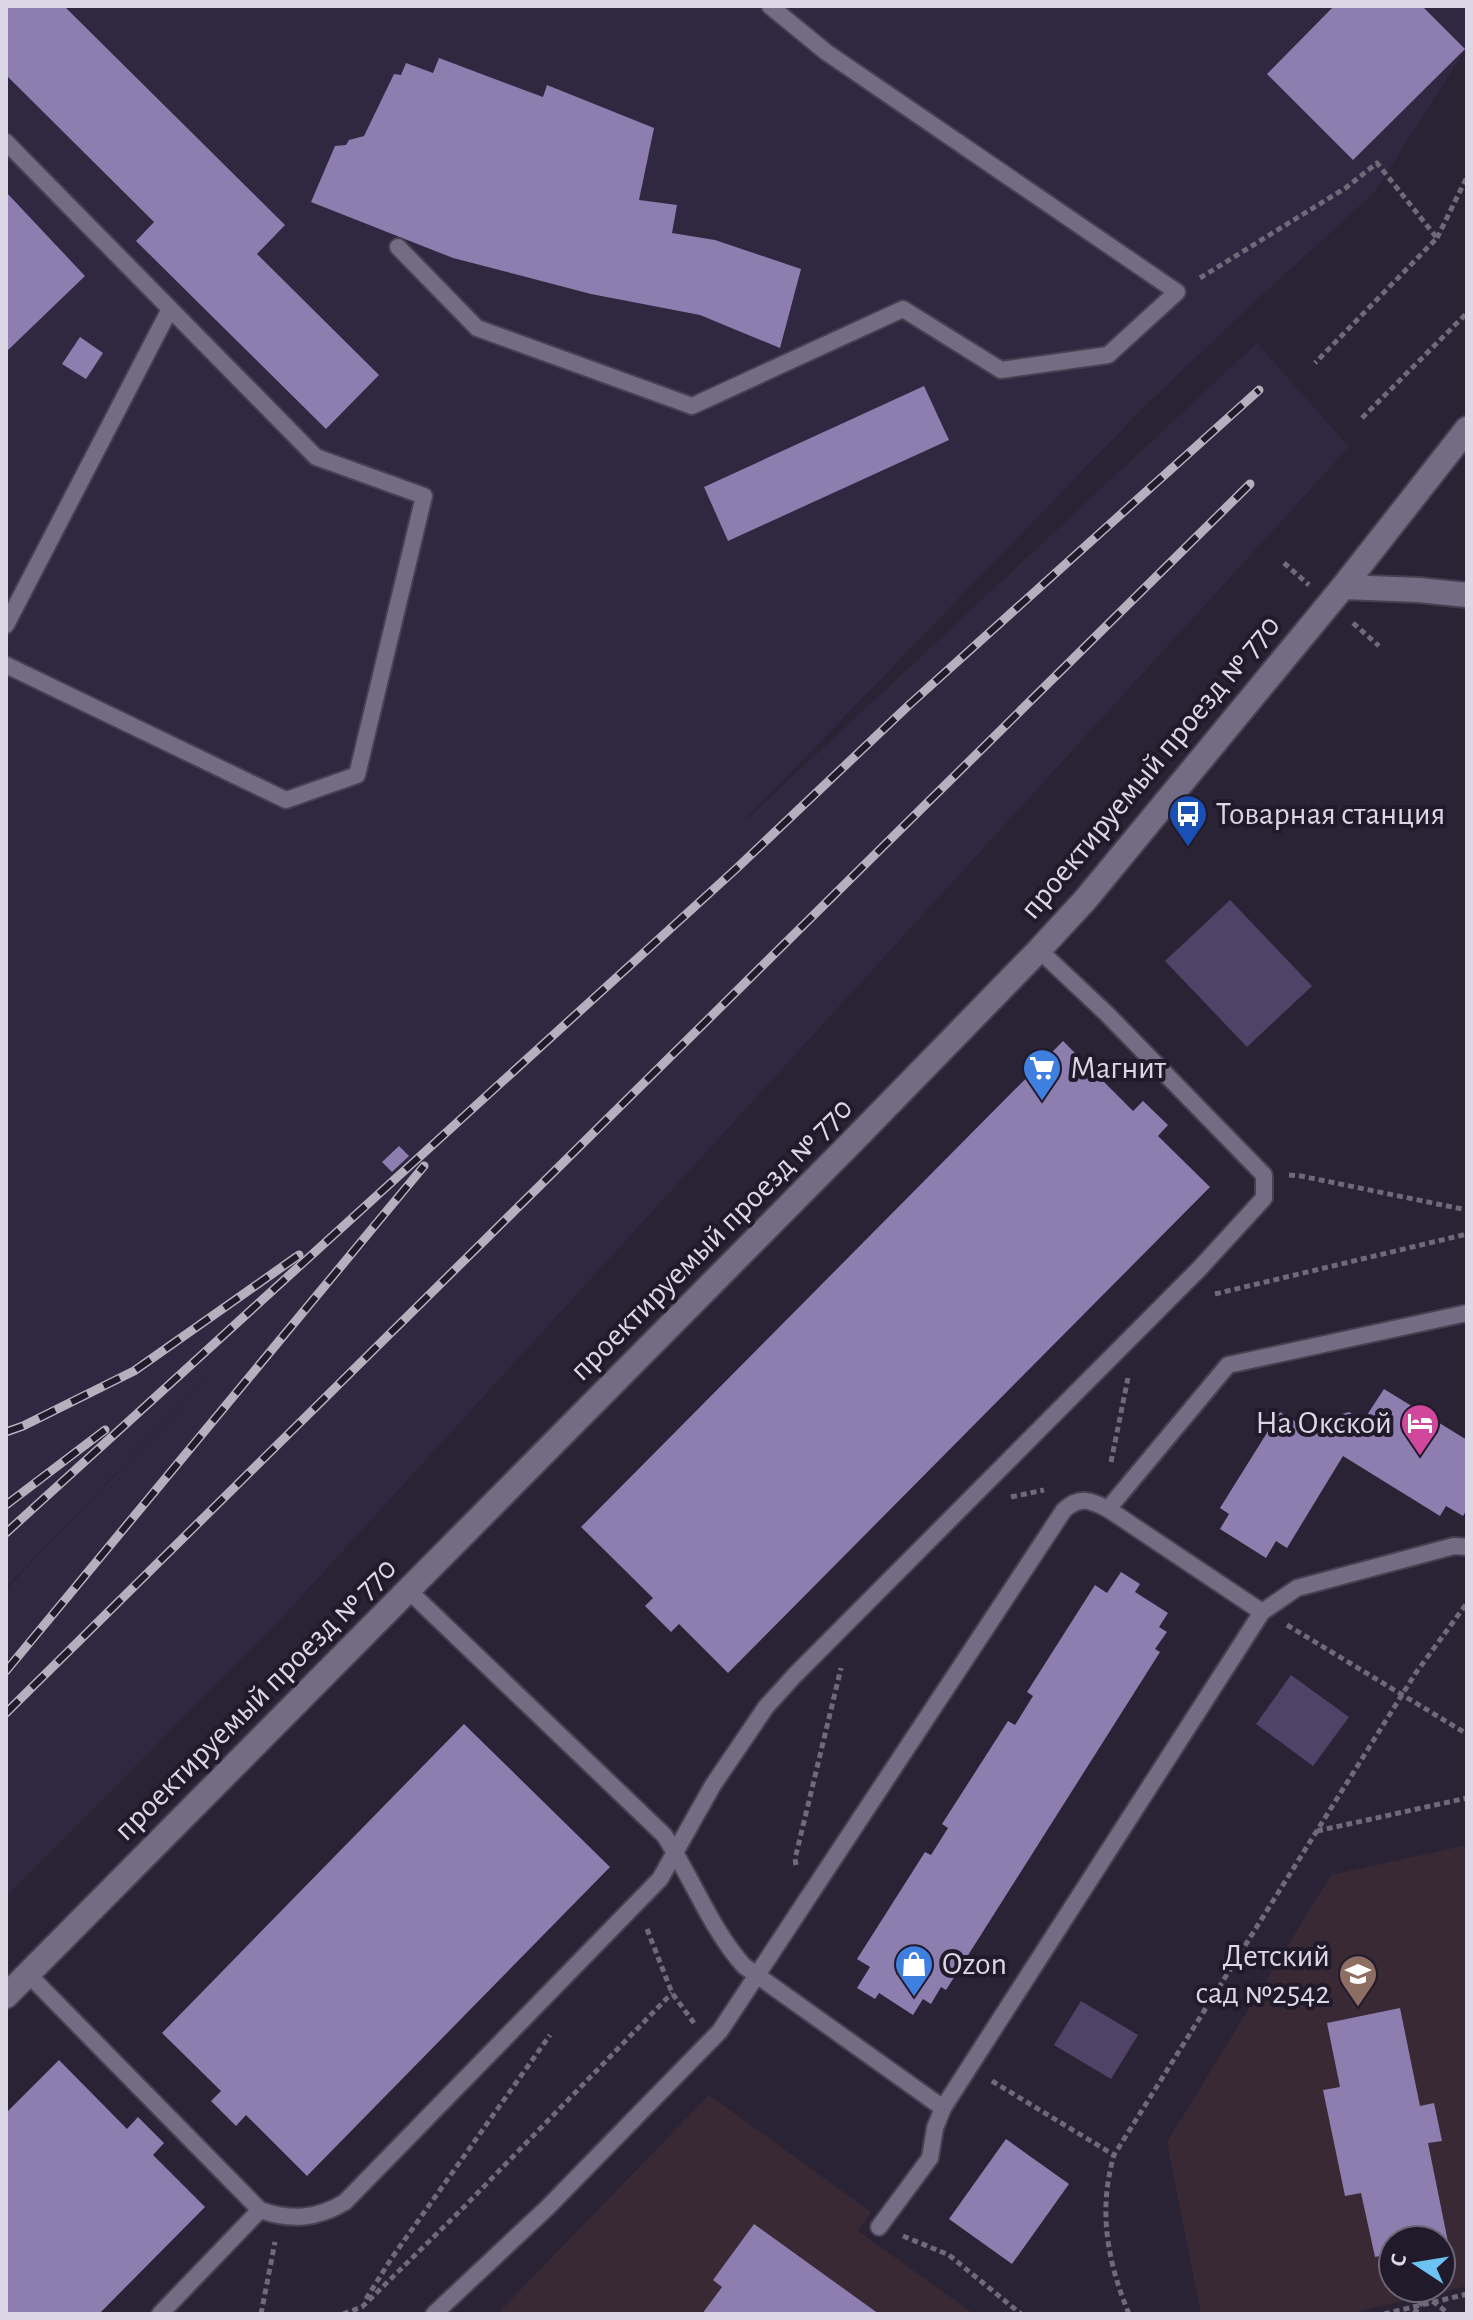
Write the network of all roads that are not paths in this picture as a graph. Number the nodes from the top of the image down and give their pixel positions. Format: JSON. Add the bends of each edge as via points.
{"nodes":[{"id":1,"x":770,"y":6,"type":"edge"},
{"id":2,"x":6,"y":142,"type":"edge"},
{"id":3,"x":398,"y":247,"type":"dead end"},
{"id":4,"x":170,"y":309,"type":"junction"},
{"id":5,"x":1467,"y":429,"type":"edge"},
{"id":6,"x":1343,"y":587,"type":"junction"},
{"id":7,"x":1467,"y":595,"type":"edge"},
{"id":8,"x":6,"y":625,"type":"edge"},
{"id":9,"x":6,"y":665,"type":"edge"},
{"id":10,"x":1039,"y":950,"type":"junction"},
{"id":11,"x":1467,"y":1313,"type":"edge"},
{"id":12,"x":1108,"y":1509,"type":"junction"},
{"id":13,"x":1467,"y":1547,"type":"edge"},
{"id":14,"x":408,"y":1590,"type":"junction"},
{"id":15,"x":1262,"y":1612,"type":"junction"},
{"id":16,"x":676,"y":1852,"type":"junction"},
{"id":17,"x":28,"y":1974,"type":"junction"},
{"id":18,"x":757,"y":1975,"type":"junction"},
{"id":19,"x":6,"y":1996,"type":"edge"},
{"id":20,"x":943,"y":2108,"type":"junction"},
{"id":21,"x":260,"y":2210,"type":"junction"},
{"id":22,"x":879,"y":2227,"type":"road end"},
{"id":23,"x":160,"y":2314,"type":"edge"},
{"id":24,"x":434,"y":2314,"type":"edge"}],
"edges":[{"from":1,"to":3,"type":"lane","via":[[826,52],[1177,292],[1108,355],[1001,370],[903,309],[692,406],[477,328]]},
{"from":2,"to":4,"type":"lane"},
{"from":4,"to":8,"type":"lane"},
{"from":4,"to":9,"type":"lane","via":[[316,457],[424,496],[357,775],[286,800]]},
{"from":5,"to":6,"type":"street","name":"проектируемый проезд № 770"},
{"from":6,"to":7,"type":"street"},
{"from":6,"to":10,"type":"street","name":"проектируемый проезд № 770"},
{"from":10,"to":14,"type":"street","name":"проектируемый проезд № 770"},
{"from":10,"to":16,"type":"lane","via":[[1264,1175],[1264,1198],[766,1707]]},
{"from":11,"to":12,"type":"lane","via":[[1228,1365]]},
{"from":12,"to":15,"type":"lane"},
{"from":12,"to":18,"type":"lane","via":[[1091,1501],[1074,1502],[1064,1510]]},
{"from":13,"to":15,"type":"lane","via":[[1454,1546],[1297,1588]]},
{"from":14,"to":16,"type":"lane"},
{"from":14,"to":17,"type":"street","name":"проектируемый проезд № 770"},
{"from":15,"to":20,"type":"lane"},
{"from":16,"to":18,"type":"lane","via":[[727,1947]]},
{"from":16,"to":21,"type":"lane","via":[[660,1879],[345,2202],[313,2215],[279,2217]]},
{"from":17,"to":19,"type":"street","name":"проектируемый проезд № 770"},
{"from":17,"to":21,"type":"lane"},
{"from":18,"to":20,"type":"lane"},
{"from":18,"to":24,"type":"lane","via":[[710,2042]]},
{"from":20,"to":22,"type":"lane","via":[[930,2158]]},
{"from":21,"to":23,"type":"lane"}]}
